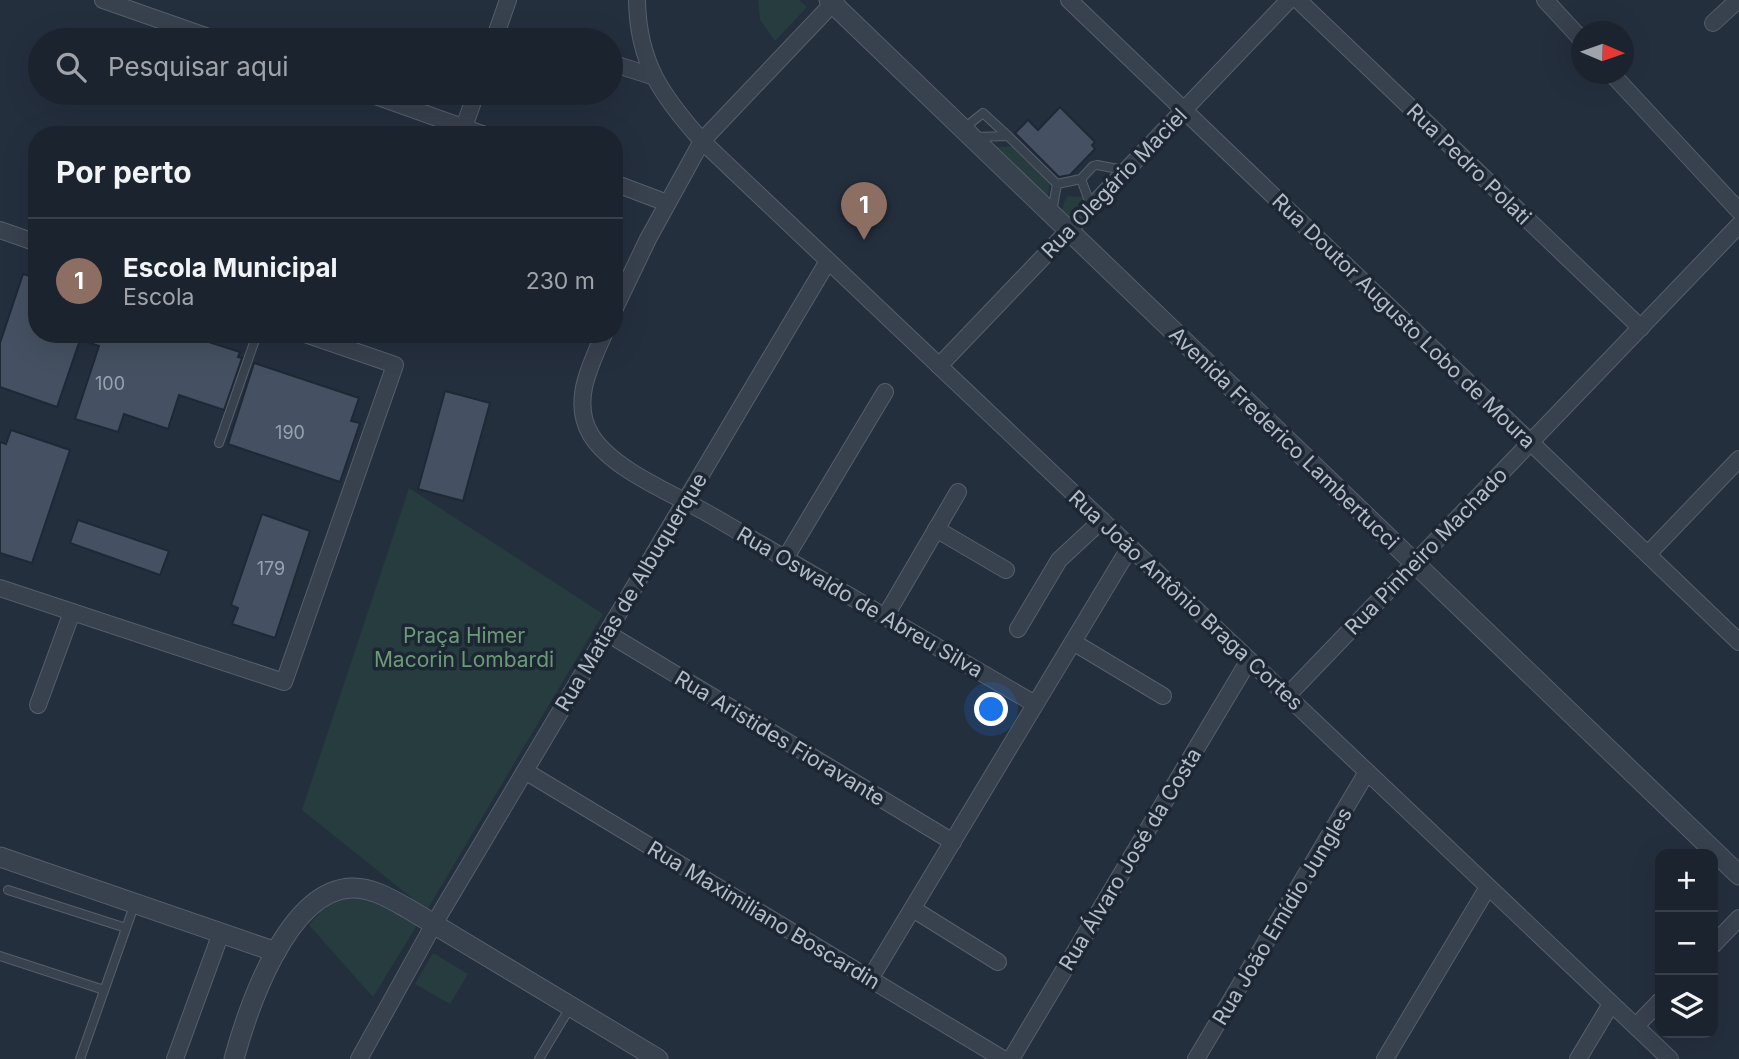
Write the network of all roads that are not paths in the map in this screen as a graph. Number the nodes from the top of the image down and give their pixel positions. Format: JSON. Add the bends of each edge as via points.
{"nodes":[{"id":1,"x":103,"y":0,"type":"edge"},
{"id":2,"x":508,"y":0,"type":"edge"},
{"id":3,"x":636,"y":0,"type":"edge"},
{"id":4,"x":1069,"y":0,"type":"edge"},
{"id":5,"x":1289,"y":0,"type":"edge"},
{"id":6,"x":1298,"y":0,"type":"edge"},
{"id":7,"x":1545,"y":0,"type":"edge"},
{"id":8,"x":1738,"y":0,"type":"edge"},
{"id":9,"x":832,"y":1,"type":"edge"},
{"id":10,"x":1713,"y":23,"type":"dead end"},
{"id":11,"x":183,"y":28,"type":"edge"},
{"id":12,"x":498,"y":28,"type":"edge"},
{"id":13,"x":1571,"y":29,"type":"edge"},
{"id":14,"x":623,"y":67,"type":"edge"},
{"id":15,"x":652,"y":76,"type":"junction"},
{"id":16,"x":1621,"y":84,"type":"edge"},
{"id":17,"x":401,"y":105,"type":"edge"},
{"id":18,"x":472,"y":105,"type":"edge"},
{"id":19,"x":1184,"y":110,"type":"junction"},
{"id":20,"x":461,"y":126,"type":"edge"},
{"id":21,"x":464,"y":126,"type":"edge"},
{"id":22,"x":967,"y":133,"type":"junction"},
{"id":23,"x":1008,"y":136,"type":"junction"},
{"id":24,"x":702,"y":141,"type":"junction"},
{"id":25,"x":1126,"y":171,"type":"junction"},
{"id":26,"x":1081,"y":179,"type":"junction"},
{"id":27,"x":1056,"y":184,"type":"junction"},
{"id":28,"x":623,"y":186,"type":"edge"},
{"id":29,"x":667,"y":203,"type":"junction"},
{"id":30,"x":1091,"y":206,"type":"junction"},
{"id":31,"x":1739,"y":211,"type":"edge"},
{"id":32,"x":1052,"y":215,"type":"junction"},
{"id":33,"x":1739,"y":225,"type":"edge"},
{"id":34,"x":0,"y":230,"type":"edge"},
{"id":35,"x":1068,"y":230,"type":"junction"},
{"id":36,"x":28,"y":240,"type":"edge"},
{"id":37,"x":828,"y":261,"type":"junction"},
{"id":38,"x":623,"y":292,"type":"edge"},
{"id":39,"x":1640,"y":328,"type":"junction"},
{"id":40,"x":254,"y":343,"type":"edge"},
{"id":41,"x":331,"y":343,"type":"edge"},
{"id":42,"x":600,"y":343,"type":"edge"},
{"id":43,"x":939,"y":366,"type":"junction"},
{"id":44,"x":886,"y":392,"type":"dead end"},
{"id":45,"x":1531,"y":442,"type":"junction"},
{"id":46,"x":219,"y":443,"type":"dead end"},
{"id":47,"x":1739,"y":459,"type":"edge"},
{"id":48,"x":958,"y":492,"type":"dead end"},
{"id":49,"x":686,"y":500,"type":"junction"},
{"id":50,"x":1102,"y":520,"type":"junction"},
{"id":51,"x":936,"y":529,"type":"junction"},
{"id":52,"x":1130,"y":547,"type":"junction"},
{"id":53,"x":1648,"y":554,"type":"junction"},
{"id":54,"x":785,"y":559,"type":"junction"},
{"id":55,"x":1415,"y":563,"type":"junction"},
{"id":56,"x":1006,"y":570,"type":"dead end"},
{"id":57,"x":0,"y":589,"type":"edge"},
{"id":58,"x":72,"y":612,"type":"junction"},
{"id":59,"x":885,"y":617,"type":"junction"},
{"id":60,"x":1018,"y":629,"type":"dead end"},
{"id":61,"x":607,"y":633,"type":"junction"},
{"id":62,"x":1073,"y":642,"type":"junction"},
{"id":63,"x":1739,"y":642,"type":"edge"},
{"id":64,"x":1249,"y":660,"type":"junction"},
{"id":65,"x":1163,"y":696,"type":"dead end"},
{"id":66,"x":1287,"y":696,"type":"junction"},
{"id":67,"x":1035,"y":704,"type":"junction"},
{"id":68,"x":38,"y":705,"type":"dead end"},
{"id":69,"x":525,"y":771,"type":"junction"},
{"id":70,"x":1367,"y":772,"type":"junction"},
{"id":71,"x":953,"y":842,"type":"junction"},
{"id":72,"x":0,"y":857,"type":"edge"},
{"id":73,"x":1739,"y":875,"type":"edge"},
{"id":74,"x":1488,"y":887,"type":"junction"},
{"id":75,"x":8,"y":890,"type":"dead end"},
{"id":76,"x":135,"y":903,"type":"junction"},
{"id":77,"x":913,"y":909,"type":"junction"},
{"id":78,"x":1739,"y":918,"type":"edge"},
{"id":79,"x":434,"y":924,"type":"junction"},
{"id":80,"x":126,"y":928,"type":"junction"},
{"id":81,"x":220,"y":933,"type":"junction"},
{"id":82,"x":1718,"y":941,"type":"edge"},
{"id":83,"x":276,"y":952,"type":"junction"},
{"id":84,"x":0,"y":956,"type":"edge"},
{"id":85,"x":999,"y":962,"type":"dead end"},
{"id":86,"x":870,"y":979,"type":"junction"},
{"id":87,"x":104,"y":990,"type":"junction"},
{"id":88,"x":1611,"y":1003,"type":"junction"},
{"id":89,"x":1655,"y":1005,"type":"edge"},
{"id":90,"x":571,"y":1006,"type":"junction"},
{"id":91,"x":1636,"y":1026,"type":"junction"},
{"id":92,"x":637,"y":1054,"type":"edge"},
{"id":93,"x":80,"y":1059,"type":"edge"},
{"id":94,"x":175,"y":1059,"type":"edge"},
{"id":95,"x":234,"y":1059,"type":"edge"},
{"id":96,"x":359,"y":1059,"type":"edge"},
{"id":97,"x":539,"y":1059,"type":"edge"},
{"id":98,"x":658,"y":1059,"type":"edge"},
{"id":99,"x":1003,"y":1059,"type":"edge"},
{"id":100,"x":1011,"y":1059,"type":"edge"},
{"id":101,"x":1196,"y":1059,"type":"edge"},
{"id":102,"x":1385,"y":1059,"type":"edge"},
{"id":103,"x":1577,"y":1059,"type":"edge"},
{"id":104,"x":1670,"y":1059,"type":"edge"}],
"edges":[{"from":1,"to":11,"type":"street"},
{"from":2,"to":12,"type":"street"},
{"from":3,"to":15,"type":"street","name":"Rua João Antônio Braga Cortes","via":[[640,36]]},
{"from":4,"to":19,"type":"street","name":"Rua Doutor Augusto Lobo de Moura"},
{"from":5,"to":19,"type":"street","name":"Rua Olegário Maciel"},
{"from":6,"to":39,"type":"street","name":"Rua Pedro Polati"},
{"from":7,"to":13,"type":"street"},
{"from":8,"to":10,"type":"street"},
{"from":9,"to":22,"type":"street","name":"Avenida Frederico Lambertucci"},
{"from":9,"to":24,"type":"street"},
{"from":14,"to":15,"type":"street"},
{"from":15,"to":24,"type":"street","name":"Rua João Antônio Braga Cortes"},
{"from":16,"to":31,"type":"street"},
{"from":17,"to":20,"type":"street"},
{"from":18,"to":21,"type":"street"},
{"from":19,"to":25,"type":"street","name":"Rua Olegário Maciel"},
{"from":19,"to":45,"type":"street","name":"Rua Doutor Augusto Lobo de Moura"},
{"from":22,"to":23,"type":"lane"},
{"from":22,"to":23,"type":"lane","via":[[985,113]]},
{"from":22,"to":32,"type":"street","name":"Avenida Frederico Lambertucci"},
{"from":23,"to":27,"type":"lane"},
{"from":24,"to":29,"type":"street"},
{"from":24,"to":37,"type":"street","name":"Rua João Antônio Braga Cortes"},
{"from":25,"to":26,"type":"lane","via":[[1097,164]]},
{"from":25,"to":30,"type":"street","name":"Rua Olegário Maciel"},
{"from":26,"to":27,"type":"lane"},
{"from":26,"to":30,"type":"lane"},
{"from":27,"to":32,"type":"lane"},
{"from":28,"to":29,"type":"street"},
{"from":29,"to":38,"type":"street"},
{"from":30,"to":35,"type":"street","name":"Rua Olegário Maciel"},
{"from":32,"to":35,"type":"street","name":"Avenida Frederico Lambertucci"},
{"from":33,"to":39,"type":"street","name":"Rua Pinheiro Machado"},
{"from":34,"to":36,"type":"street"},
{"from":35,"to":43,"type":"street","name":"Rua Olegário Maciel"},
{"from":35,"to":55,"type":"street","name":"Avenida Frederico Lambertucci"},
{"from":37,"to":43,"type":"street","name":"Rua João Antônio Braga Cortes"},
{"from":37,"to":49,"type":"street","name":"Rua Matias de Albuquerque"},
{"from":39,"to":45,"type":"street","name":"Rua Pinheiro Machado"},
{"from":40,"to":46,"type":"lane"},
{"from":41,"to":58,"type":"street","via":[[395,365],[284,682]]},
{"from":42,"to":49,"type":"street","name":"Rua Oswaldo de Abreu Silva","via":[[585,380],[586,426],[615,462]]},
{"from":43,"to":50,"type":"street","name":"Rua João Antônio Braga Cortes"},
{"from":44,"to":54,"type":"street"},
{"from":45,"to":53,"type":"street","name":"Rua Doutor Augusto Lobo de Moura"},
{"from":45,"to":55,"type":"street","name":"Rua Pinheiro Machado"},
{"from":47,"to":53,"type":"street"},
{"from":48,"to":51,"type":"street"},
{"from":49,"to":54,"type":"street","name":"Rua Oswaldo de Abreu Silva"},
{"from":49,"to":61,"type":"street","name":"Rua Matias de Albuquerque"},
{"from":50,"to":52,"type":"street","name":"Rua João Antônio Braga Cortes"},
{"from":50,"to":60,"type":"street","via":[[1059,560]]},
{"from":51,"to":56,"type":"street"},
{"from":51,"to":59,"type":"street"},
{"from":52,"to":62,"type":"street"},
{"from":52,"to":64,"type":"street","name":"Rua João Antônio Braga Cortes"},
{"from":53,"to":63,"type":"street","name":"Rua Doutor Augusto Lobo de Moura"},
{"from":54,"to":59,"type":"street","name":"Rua Oswaldo de Abreu Silva"},
{"from":55,"to":66,"type":"street","name":"Rua Pinheiro Machado"},
{"from":55,"to":73,"type":"street","name":"Avenida Frederico Lambertucci"},
{"from":57,"to":58,"type":"street"},
{"from":58,"to":68,"type":"street"},
{"from":59,"to":67,"type":"street","name":"Rua Oswaldo de Abreu Silva"},
{"from":61,"to":69,"type":"street","name":"Rua Matias de Albuquerque"},
{"from":61,"to":71,"type":"street","name":"Rua Aristides Fioravante"},
{"from":62,"to":65,"type":"street"},
{"from":62,"to":67,"type":"street"},
{"from":64,"to":66,"type":"street","name":"Rua João Antônio Braga Cortes"},
{"from":64,"to":100,"type":"street","name":"Rua Álvaro José da Costa"},
{"from":66,"to":70,"type":"street","name":"Rua João Antônio Braga Cortes"},
{"from":67,"to":71,"type":"street"},
{"from":69,"to":79,"type":"street","name":"Rua Matias de Albuquerque"},
{"from":69,"to":86,"type":"street","name":"Rua Maximiliano Boscardin"},
{"from":70,"to":74,"type":"street","name":"Rua João Antônio Braga Cortes"},
{"from":70,"to":101,"type":"street","name":"Rua João Emídio Jungles"},
{"from":71,"to":77,"type":"street"},
{"from":72,"to":76,"type":"street"},
{"from":74,"to":88,"type":"street","name":"Rua João Antônio Braga Cortes"},
{"from":74,"to":102,"type":"street"},
{"from":75,"to":80,"type":"lane"},
{"from":76,"to":80,"type":"lane"},
{"from":76,"to":81,"type":"street"},
{"from":77,"to":85,"type":"street"},
{"from":77,"to":86,"type":"street"},
{"from":78,"to":82,"type":"street"},
{"from":79,"to":83,"type":"street","via":[[385,897],[352,888],[315,903]]},
{"from":79,"to":90,"type":"street"},
{"from":79,"to":96,"type":"street","name":"Rua Matias de Albuquerque"},
{"from":80,"to":87,"type":"lane"},
{"from":81,"to":83,"type":"street"},
{"from":81,"to":94,"type":"street"},
{"from":83,"to":95,"type":"street","via":[[255,993]]},
{"from":84,"to":87,"type":"lane"},
{"from":86,"to":99,"type":"street","name":"Rua Maximiliano Boscardin"},
{"from":87,"to":93,"type":"lane"},
{"from":88,"to":91,"type":"street","name":"Rua João Antônio Braga Cortes"},
{"from":88,"to":103,"type":"street"},
{"from":89,"to":91,"type":"street"},
{"from":90,"to":92,"type":"street"},
{"from":90,"to":97,"type":"lane"},
{"from":91,"to":104,"type":"street","name":"Rua João Antônio Braga Cortes"},
{"from":92,"to":98,"type":"street"}]}
